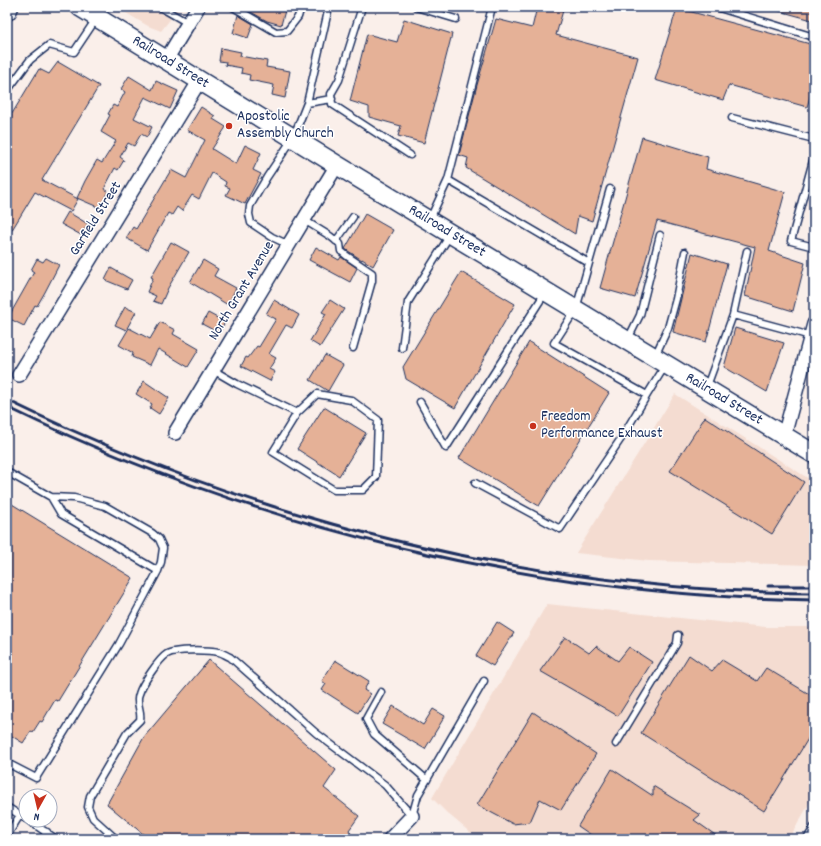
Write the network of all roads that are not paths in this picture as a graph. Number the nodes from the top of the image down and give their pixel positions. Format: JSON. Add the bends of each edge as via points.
{"nodes":[{"id":1,"x":9,"y":7,"type":"edge"},
{"id":2,"x":80,"y":7,"type":"edge"},
{"id":3,"x":160,"y":7,"type":"edge"},
{"id":4,"x":198,"y":7,"type":"edge"},
{"id":5,"x":233,"y":7,"type":"edge"},
{"id":6,"x":301,"y":7,"type":"edge"},
{"id":7,"x":329,"y":7,"type":"edge"},
{"id":8,"x":362,"y":7,"type":"edge"},
{"id":9,"x":416,"y":7,"type":"edge"},
{"id":10,"x":492,"y":7,"type":"edge"},
{"id":11,"x":716,"y":7,"type":"edge"},
{"id":12,"x":7,"y":11,"type":"edge"},
{"id":13,"x":97,"y":17,"type":"junction"},
{"id":14,"x":456,"y":19,"type":"dead end"},
{"id":15,"x":188,"y":23,"type":"junction"},
{"id":16,"x":814,"y":37,"type":"edge"},
{"id":17,"x":166,"y":60,"type":"junction"},
{"id":18,"x":200,"y":80,"type":"junction"},
{"id":19,"x":7,"y":91,"type":"edge"},
{"id":20,"x":332,"y":99,"type":"junction"},
{"id":21,"x":307,"y":104,"type":"junction"},
{"id":22,"x":732,"y":118,"type":"dead end"},
{"id":23,"x":293,"y":138,"type":"junction"},
{"id":24,"x":814,"y":139,"type":"edge"},
{"id":25,"x":410,"y":155,"type":"dead end"},
{"id":26,"x":814,"y":161,"type":"edge"},
{"id":27,"x":337,"y":165,"type":"junction"},
{"id":28,"x":448,"y":180,"type":"junction"},
{"id":29,"x":610,"y":189,"type":"dead end"},
{"id":30,"x":353,"y":217,"type":"dead end"},
{"id":31,"x":304,"y":220,"type":"junction"},
{"id":32,"x":429,"y":220,"type":"junction"},
{"id":33,"x":451,"y":234,"type":"junction"},
{"id":34,"x":660,"y":235,"type":"dead end"},
{"id":35,"x":336,"y":241,"type":"junction"},
{"id":36,"x":289,"y":245,"type":"junction"},
{"id":37,"x":814,"y":247,"type":"edge"},
{"id":38,"x":747,"y":251,"type":"dead end"},
{"id":39,"x":685,"y":252,"type":"dead end"},
{"id":40,"x":589,"y":263,"type":"junction"},
{"id":41,"x":546,"y":292,"type":"junction"},
{"id":42,"x":576,"y":309,"type":"junction"},
{"id":43,"x":733,"y":315,"type":"junction"},
{"id":44,"x":812,"y":330,"type":"edge"},
{"id":45,"x":627,"y":341,"type":"junction"},
{"id":46,"x":353,"y":348,"type":"dead end"},
{"id":47,"x":402,"y":348,"type":"dead end"},
{"id":48,"x":660,"y":361,"type":"junction"},
{"id":49,"x":213,"y":370,"type":"junction"},
{"id":50,"x":19,"y":375,"type":"dead end"},
{"id":51,"x":706,"y":388,"type":"junction"},
{"id":52,"x":647,"y":395,"type":"junction"},
{"id":53,"x":420,"y":402,"type":"dead end"},
{"id":54,"x":297,"y":413,"type":"junction"},
{"id":55,"x":175,"y":433,"type":"dead end"},
{"id":56,"x":784,"y":436,"type":"junction"},
{"id":57,"x":814,"y":454,"type":"edge"},
{"id":58,"x":7,"y":472,"type":"edge"},
{"id":59,"x":475,"y":483,"type":"dead end"},
{"id":60,"x":50,"y":497,"type":"junction"},
{"id":61,"x":158,"y":571,"type":"junction"},
{"id":62,"x":678,"y":636,"type":"dead end"},
{"id":63,"x":484,"y":681,"type":"dead end"},
{"id":64,"x":381,"y":692,"type":"dead end"},
{"id":65,"x":616,"y":744,"type":"dead end"},
{"id":66,"x":7,"y":763,"type":"edge"},
{"id":67,"x":427,"y":780,"type":"junction"},
{"id":68,"x":7,"y":807,"type":"edge"},
{"id":69,"x":18,"y":814,"type":"edge"},
{"id":70,"x":412,"y":816,"type":"junction"},
{"id":71,"x":18,"y":818,"type":"edge"},
{"id":72,"x":814,"y":827,"type":"edge"},
{"id":73,"x":41,"y":828,"type":"edge"},
{"id":74,"x":47,"y":832,"type":"junction"},
{"id":75,"x":7,"y":836,"type":"edge"},
{"id":76,"x":42,"y":839,"type":"edge"},
{"id":77,"x":56,"y":839,"type":"edge"},
{"id":78,"x":116,"y":839,"type":"edge"},
{"id":79,"x":390,"y":839,"type":"edge"},
{"id":80,"x":807,"y":839,"type":"edge"}],
"edges":[{"from":1,"to":12,"type":"main road"},
{"from":2,"to":13,"type":"main road","name":"Railroad Street"},
{"from":3,"to":15,"type":"lane"},
{"from":4,"to":15,"type":"street"},
{"from":5,"to":6,"type":"lane","via":[[276,32],[287,31],[298,17]]},
{"from":7,"to":21,"type":"lane"},
{"from":8,"to":20,"type":"lane","via":[[339,80],[331,94]]},
{"from":9,"to":14,"type":"lane"},
{"from":10,"to":28,"type":"lane"},
{"from":11,"to":16,"type":"lane"},
{"from":13,"to":17,"type":"main road","name":"Railroad Street"},
{"from":13,"to":19,"type":"lane","via":[[74,52],[49,45],[30,60]]},
{"from":15,"to":17,"type":"street"},
{"from":17,"to":18,"type":"main road","name":"Railroad Street"},
{"from":18,"to":23,"type":"main road","name":"Railroad Street"},
{"from":18,"to":50,"type":"street","name":"Garfield Street"},
{"from":20,"to":21,"type":"lane"},
{"from":20,"to":25,"type":"lane","via":[[332,104]]},
{"from":21,"to":23,"type":"lane"},
{"from":22,"to":24,"type":"lane"},
{"from":23,"to":27,"type":"main road","name":"Railroad Street"},
{"from":23,"to":36,"type":"lane","via":[[260,188],[250,206],[249,214],[251,223]]},
{"from":26,"to":37,"type":"lane","via":[[791,241]]},
{"from":27,"to":31,"type":"street","name":"North Grant Avenue"},
{"from":27,"to":32,"type":"main road","name":"Railroad Street"},
{"from":28,"to":32,"type":"lane"},
{"from":28,"to":40,"type":"lane"},
{"from":29,"to":40,"type":"lane"},
{"from":30,"to":35,"type":"lane"},
{"from":31,"to":35,"type":"lane"},
{"from":31,"to":36,"type":"street","name":"North Grant Avenue"},
{"from":32,"to":33,"type":"main road","name":"Railroad Street"},
{"from":33,"to":41,"type":"main road","name":"Railroad Street"},
{"from":33,"to":47,"type":"lane","via":[[408,302]]},
{"from":34,"to":45,"type":"lane","via":[[640,315]]},
{"from":35,"to":46,"type":"lane","via":[[340,244],[341,251],[372,273]]},
{"from":36,"to":49,"type":"street","name":"North Grant Avenue"},
{"from":38,"to":43,"type":"lane"},
{"from":39,"to":48,"type":"lane"},
{"from":40,"to":42,"type":"lane"},
{"from":41,"to":42,"type":"main road","name":"Railroad Street"},
{"from":41,"to":53,"type":"lane","via":[[446,448]]},
{"from":42,"to":45,"type":"main road","name":"Railroad Street"},
{"from":42,"to":52,"type":"lane","via":[[554,342]]},
{"from":43,"to":44,"type":"lane"},
{"from":43,"to":51,"type":"lane"},
{"from":44,"to":56,"type":"street"},
{"from":45,"to":48,"type":"main road","name":"Railroad Street"},
{"from":48,"to":51,"type":"main road","name":"Railroad Street"},
{"from":48,"to":52,"type":"lane"},
{"from":49,"to":54,"type":"lane"},
{"from":49,"to":55,"type":"street","name":"North Grant Avenue"},
{"from":51,"to":56,"type":"main road","name":"Railroad Street"},
{"from":52,"to":59,"type":"lane","via":[[560,529]]},
{"from":54,"to":54,"type":"lane","via":[[317,394],[351,400],[378,420],[376,477],[363,490],[334,490],[273,452]]},
{"from":56,"to":57,"type":"main road","name":"Railroad Street"},
{"from":58,"to":60,"type":"lane"},
{"from":60,"to":61,"type":"lane","via":[[61,514]]},
{"from":60,"to":61,"type":"lane","via":[[74,498],[105,506],[152,533],[159,539],[162,548],[162,562]]},
{"from":61,"to":66,"type":"lane","via":[[119,644],[36,778]]},
{"from":62,"to":65,"type":"lane","via":[[677,643]]},
{"from":63,"to":67,"type":"lane"},
{"from":64,"to":67,"type":"lane","via":[[366,719],[374,734]]},
{"from":67,"to":70,"type":"lane","via":[[418,795]]},
{"from":68,"to":69,"type":"lane"},
{"from":70,"to":78,"type":"lane","via":[[385,785],[316,732],[230,657],[220,652],[186,650],[167,654],[152,671],[138,694],[140,720],[127,733],[90,796],[88,807],[93,818]]},
{"from":70,"to":79,"type":"street"},
{"from":71,"to":75,"type":"lane"},
{"from":72,"to":80,"type":"lane"},
{"from":73,"to":74,"type":"lane"},
{"from":74,"to":76,"type":"lane"},
{"from":74,"to":77,"type":"lane"}]}
